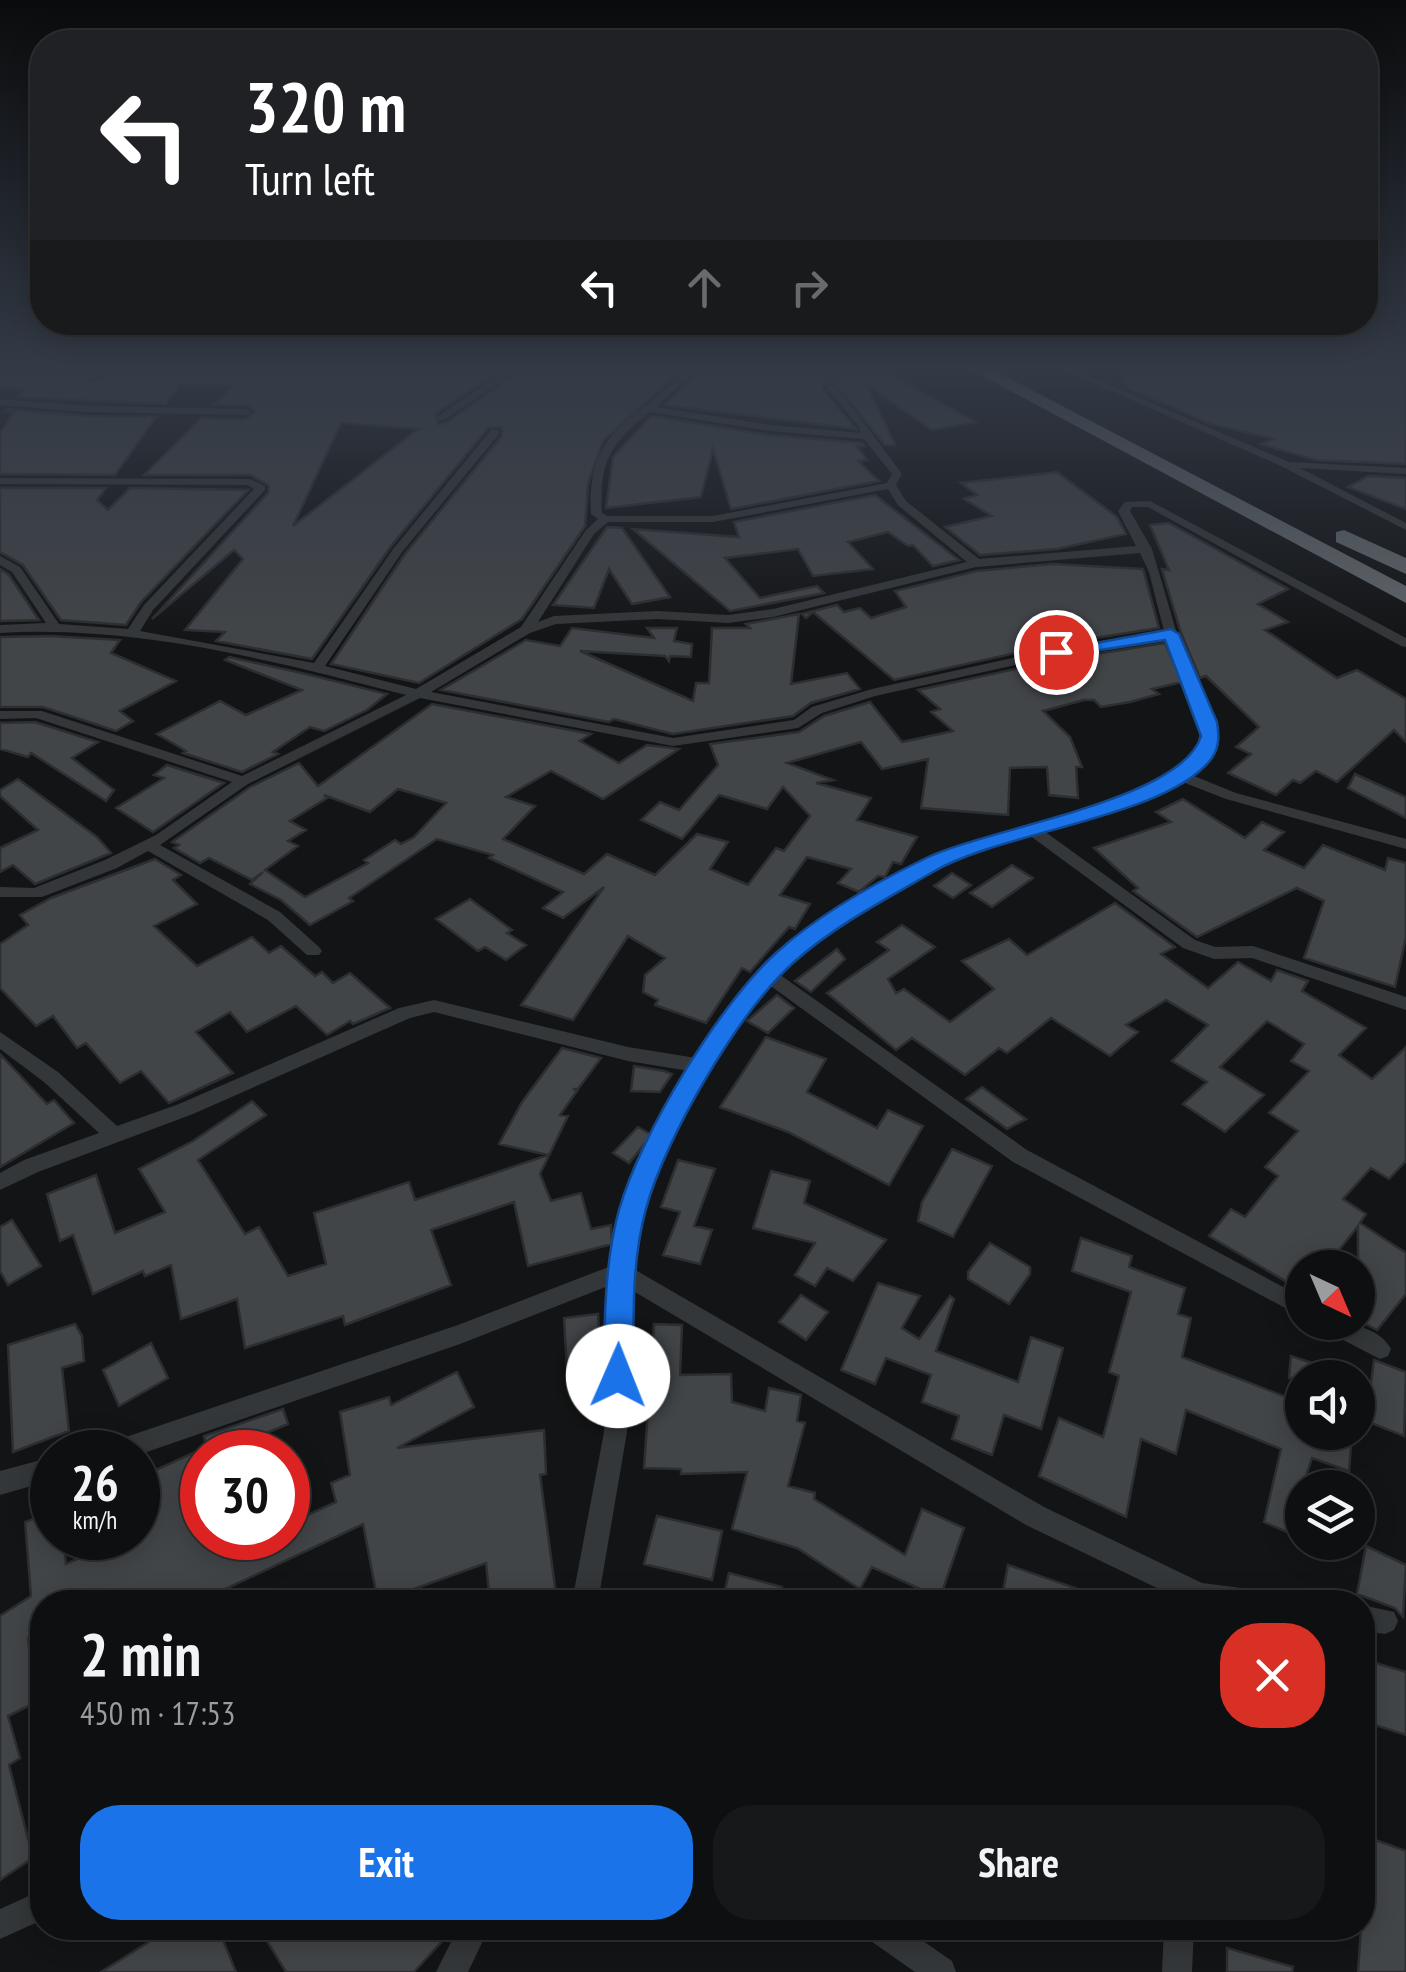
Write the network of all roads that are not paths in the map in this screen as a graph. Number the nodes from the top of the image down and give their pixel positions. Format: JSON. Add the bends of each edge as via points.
{"nodes":[{"id":1,"x":473,"y":459,"type":"edge"},
{"id":2,"x":602,"y":459,"type":"edge"},
{"id":3,"x":885,"y":459,"type":"edge"},
{"id":4,"x":1148,"y":459,"type":"edge"},
{"id":5,"x":1195,"y":459,"type":"edge"},
{"id":6,"x":1274,"y":459,"type":"edge"},
{"id":7,"x":1283,"y":463,"type":"junction"},
{"id":8,"x":1406,"y":470,"type":"edge"},
{"id":9,"x":0,"y":482,"type":"edge"},
{"id":10,"x":891,"y":485,"type":"junction"},
{"id":11,"x":604,"y":519,"type":"junction"},
{"id":12,"x":1406,"y":526,"type":"edge"},
{"id":13,"x":1146,"y":549,"type":"junction"},
{"id":14,"x":0,"y":560,"type":"edge"},
{"id":15,"x":976,"y":563,"type":"junction"},
{"id":16,"x":1406,"y":568,"type":"edge"},
{"id":17,"x":1406,"y":596,"type":"edge"},
{"id":18,"x":55,"y":627,"type":"junction"},
{"id":19,"x":0,"y":629,"type":"edge"},
{"id":20,"x":526,"y":630,"type":"junction"},
{"id":21,"x":132,"y":633,"type":"junction"},
{"id":22,"x":1171,"y":634,"type":"junction"},
{"id":23,"x":1406,"y":643,"type":"edge"},
{"id":24,"x":316,"y":668,"type":"junction"},
{"id":25,"x":419,"y":694,"type":"junction"},
{"id":26,"x":0,"y":716,"type":"edge"},
{"id":27,"x":1178,"y":775,"type":"junction"},
{"id":28,"x":242,"y":780,"type":"junction"},
{"id":29,"x":1031,"y":828,"type":"junction"},
{"id":30,"x":1406,"y":844,"type":"edge"},
{"id":31,"x":148,"y":845,"type":"junction"},
{"id":32,"x":1,"y":894,"type":"edge"},
{"id":33,"x":313,"y":952,"type":"dead end"},
{"id":34,"x":769,"y":976,"type":"junction"},
{"id":35,"x":1406,"y":1004,"type":"edge"},
{"id":36,"x":0,"y":1039,"type":"edge"},
{"id":37,"x":703,"y":1066,"type":"junction"},
{"id":38,"x":114,"y":1135,"type":"junction"},
{"id":39,"x":0,"y":1182,"type":"edge"},
{"id":40,"x":620,"y":1272,"type":"junction"},
{"id":41,"x":1285,"y":1299,"type":"edge"},
{"id":42,"x":1363,"y":1340,"type":"edge"},
{"id":43,"x":1380,"y":1349,"type":"dead end"},
{"id":44,"x":160,"y":1436,"type":"edge"},
{"id":45,"x":30,"y":1475,"type":"edge"},
{"id":46,"x":0,"y":1483,"type":"edge"},
{"id":47,"x":587,"y":1590,"type":"edge"},
{"id":48,"x":1182,"y":1590,"type":"edge"},
{"id":49,"x":30,"y":1910,"type":"edge"},
{"id":50,"x":0,"y":1924,"type":"edge"},
{"id":51,"x":467,"y":1940,"type":"edge"},
{"id":52,"x":896,"y":1940,"type":"edge"},
{"id":53,"x":1178,"y":1940,"type":"edge"},
{"id":54,"x":450,"y":1972,"type":"edge"},
{"id":55,"x":941,"y":1972,"type":"edge"},
{"id":56,"x":1176,"y":1972,"type":"edge"}],
"edges":[{"from":1,"to":24,"type":"street","via":[[398,550]]},
{"from":2,"to":11,"type":"street","via":[[594,494]]},
{"from":3,"to":10,"type":"street","via":[[897,474]]},
{"from":4,"to":17,"type":"highway"},
{"from":5,"to":16,"type":"highway"},
{"from":6,"to":7,"type":"street"},
{"from":7,"to":8,"type":"street"},
{"from":7,"to":12,"type":"street"},
{"from":9,"to":21,"type":"street","via":[[250,482],[262,488]]},
{"from":10,"to":11,"type":"street","via":[[713,519]]},
{"from":10,"to":15,"type":"street","via":[[902,503]]},
{"from":11,"to":20,"type":"street"},
{"from":13,"to":15,"type":"street"},
{"from":13,"to":22,"type":"street"},
{"from":13,"to":23,"type":"street","via":[[1124,511],[1129,504],[1150,504]]},
{"from":14,"to":18,"type":"street","via":[[16,570]]},
{"from":15,"to":20,"type":"street","via":[[773,613],[728,619],[571,616]]},
{"from":18,"to":19,"type":"street"},
{"from":18,"to":21,"type":"street"},
{"from":20,"to":25,"type":"street"},
{"from":21,"to":24,"type":"street"},
{"from":22,"to":25,"type":"street","via":[[872,693],[816,710],[798,724],[673,742]]},
{"from":22,"to":27,"type":"street","via":[[1210,736],[1206,754]]},
{"from":24,"to":25,"type":"street"},
{"from":25,"to":28,"type":"street"},
{"from":26,"to":28,"type":"street","via":[[37,714]]},
{"from":27,"to":29,"type":"street","via":[[1128,802]]},
{"from":27,"to":30,"type":"street"},
{"from":28,"to":31,"type":"street"},
{"from":29,"to":34,"type":"street","via":[[960,850],[904,878],[830,924]]},
{"from":29,"to":35,"type":"street","via":[[1189,944],[1214,953],[1253,952]]},
{"from":31,"to":32,"type":"street","via":[[36,893]]},
{"from":31,"to":33,"type":"street","via":[[274,916]]},
{"from":34,"to":37,"type":"street"},
{"from":34,"to":41,"type":"street","via":[[1020,1156]]},
{"from":36,"to":38,"type":"street"},
{"from":37,"to":38,"type":"street","via":[[434,1006]]},
{"from":37,"to":40,"type":"street","via":[[652,1157],[632,1209]]},
{"from":38,"to":39,"type":"street"},
{"from":40,"to":44,"type":"street"},
{"from":40,"to":47,"type":"street","via":[[618,1410]]},
{"from":40,"to":48,"type":"street","via":[[1035,1516]]},
{"from":42,"to":43,"type":"street"},
{"from":45,"to":46,"type":"street"},
{"from":49,"to":50,"type":"street"},
{"from":51,"to":54,"type":"street"},
{"from":52,"to":55,"type":"street"},
{"from":53,"to":56,"type":"street"}]}
